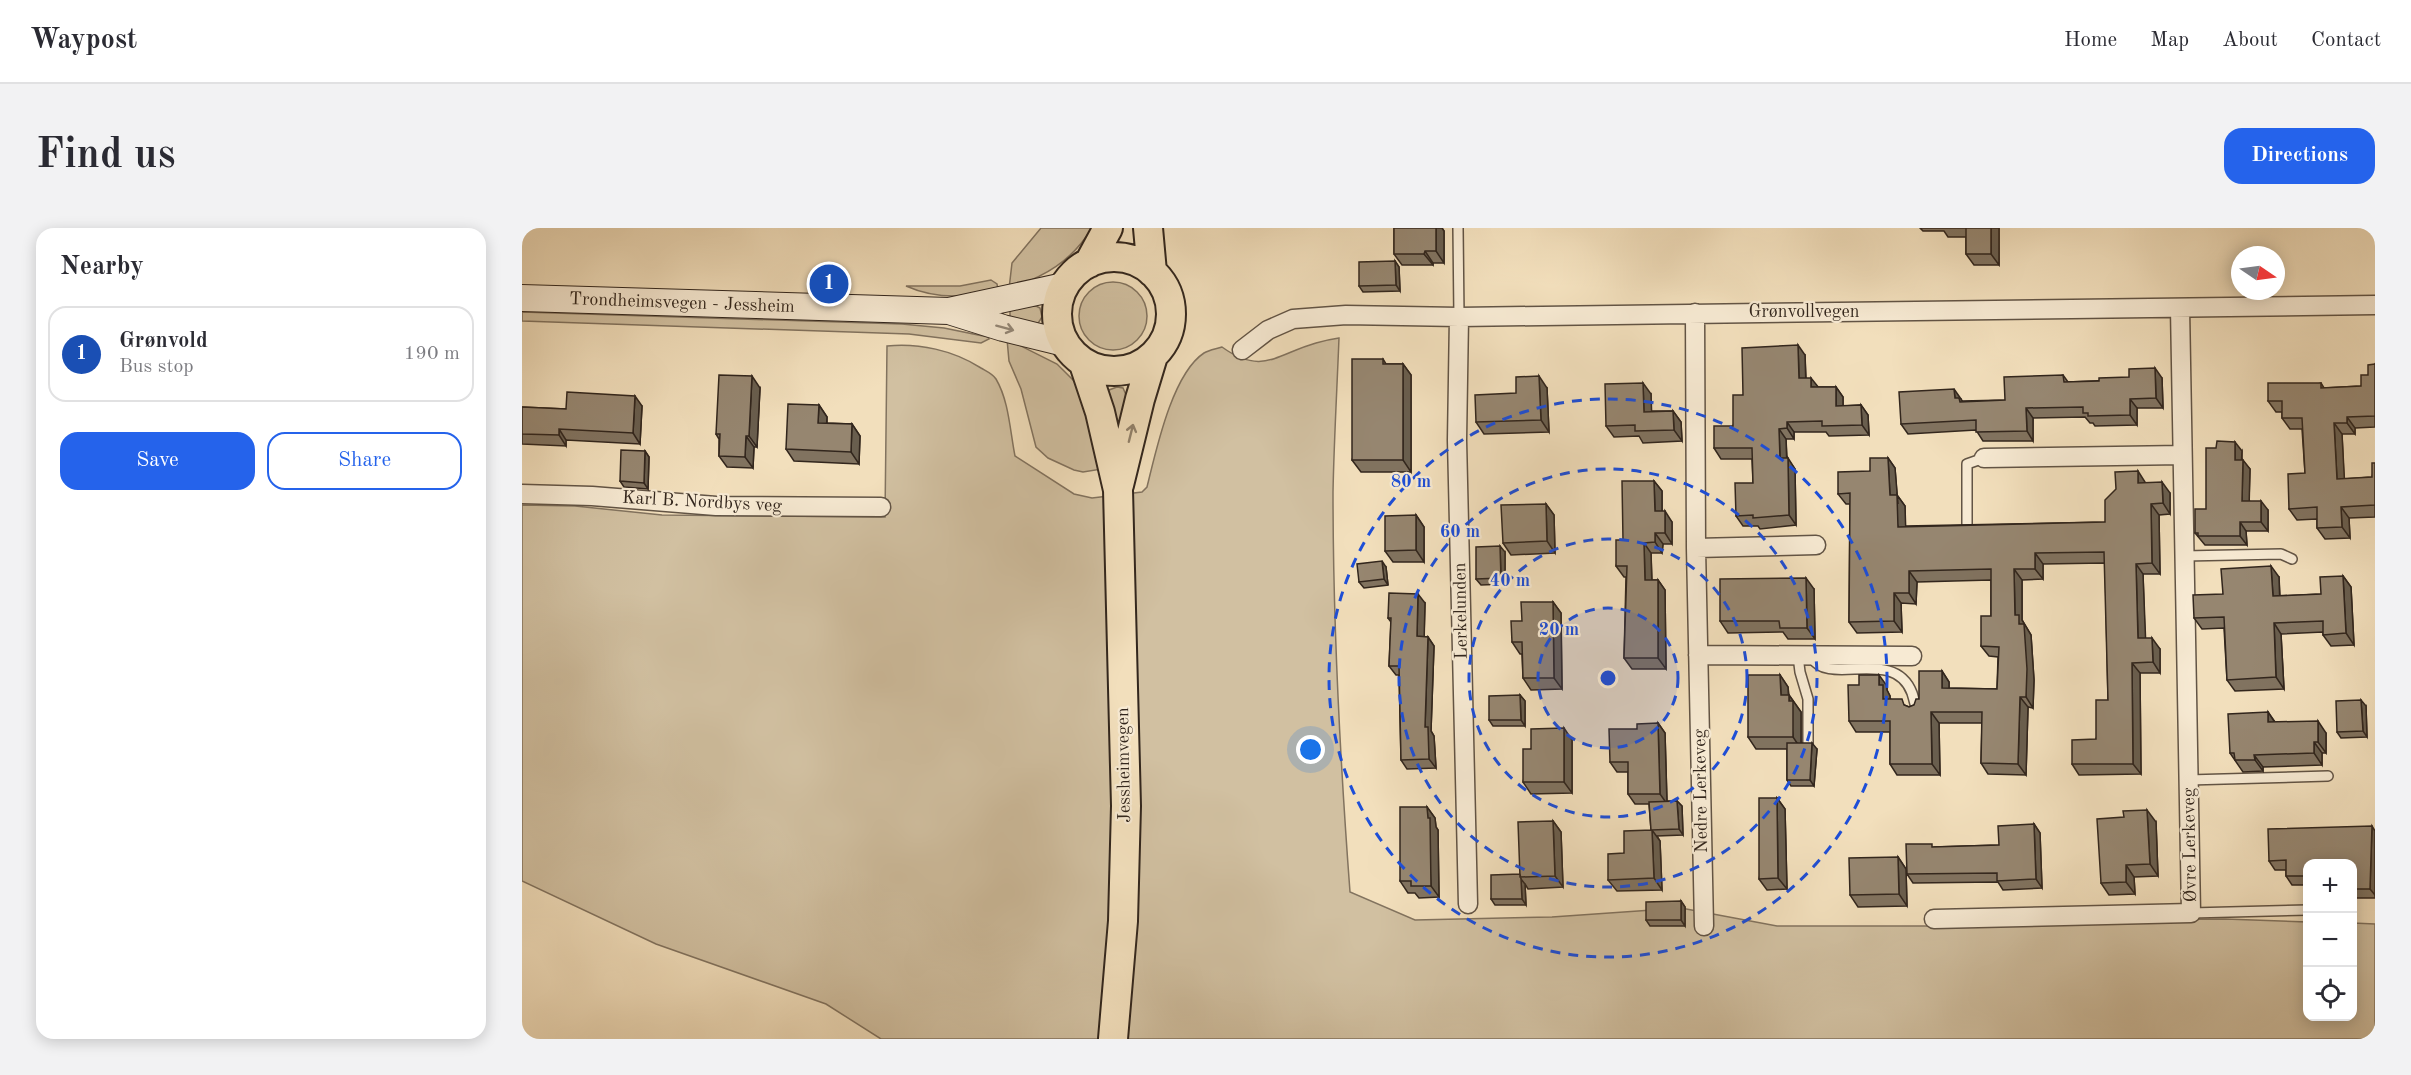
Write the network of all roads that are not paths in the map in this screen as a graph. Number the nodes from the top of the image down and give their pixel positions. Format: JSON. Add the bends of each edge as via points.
{"nodes":[{"id":1,"x":1108,"y":228,"type":"edge"},
{"id":2,"x":1148,"y":228,"type":"edge"},
{"id":3,"x":1458,"y":228,"type":"edge"},
{"id":4,"x":1089,"y":262,"type":"junction"},
{"id":5,"x":1152,"y":272,"type":"junction"},
{"id":6,"x":1064,"y":286,"type":"junction"},
{"id":7,"x":522,"y":298,"type":"edge"},
{"id":8,"x":2375,"y":305,"type":"edge"},
{"id":9,"x":2180,"y":308,"type":"junction"},
{"id":10,"x":949,"y":311,"type":"junction"},
{"id":11,"x":1695,"y":313,"type":"junction"},
{"id":12,"x":1459,"y":317,"type":"junction"},
{"id":13,"x":1064,"y":343,"type":"junction"},
{"id":14,"x":1242,"y":350,"type":"dead end"},
{"id":15,"x":1153,"y":356,"type":"junction"},
{"id":16,"x":1084,"y":364,"type":"junction"},
{"id":17,"x":2182,"y":455,"type":"junction"},
{"id":18,"x":1984,"y":458,"type":"joint"},
{"id":19,"x":1118,"y":490,"type":"junction"},
{"id":20,"x":522,"y":494,"type":"edge"},
{"id":21,"x":881,"y":507,"type":"dead end"},
{"id":22,"x":1967,"y":525,"type":"edge"},
{"id":23,"x":1816,"y":545,"type":"dead end"},
{"id":24,"x":1696,"y":548,"type":"junction"},
{"id":25,"x":2184,"y":556,"type":"junction"},
{"id":26,"x":2292,"y":560,"type":"dead end"},
{"id":27,"x":1698,"y":655,"type":"junction"},
{"id":28,"x":1805,"y":656,"type":"junction"},
{"id":29,"x":1912,"y":656,"type":"dead end"},
{"id":30,"x":1917,"y":711,"type":"edge"},
{"id":31,"x":1808,"y":744,"type":"edge"},
{"id":32,"x":2328,"y":776,"type":"dead end"},
{"id":33,"x":2188,"y":780,"type":"junction"},
{"id":34,"x":1468,"y":904,"type":"dead end"},
{"id":35,"x":2303,"y":910,"type":"edge"},
{"id":36,"x":2191,"y":913,"type":"junction"},
{"id":37,"x":1934,"y":919,"type":"dead end"},
{"id":38,"x":1704,"y":926,"type":"dead end"},
{"id":39,"x":1113,"y":1039,"type":"edge"}],
"edges":[{"from":1,"to":4,"type":"main road"},
{"from":2,"to":5,"type":"main road"},
{"from":3,"to":12,"type":"lane"},
{"from":4,"to":5,"type":"main road","via":[[1122,257]]},
{"from":4,"to":6,"type":"main road"},
{"from":5,"to":15,"type":"main road","via":[[1169,298],[1171,314],[1163,344]]},
{"from":6,"to":10,"type":"main road","name":"Trondheimsvegen - Jessheim"},
{"from":6,"to":13,"type":"main road","via":[[1056,314]]},
{"from":7,"to":10,"type":"main road","name":"Trondheimsvegen - Jessheim"},
{"from":8,"to":9,"type":"street","name":"Grønvollvegen"},
{"from":9,"to":11,"type":"street","name":"Grønvollvegen"},
{"from":9,"to":17,"type":"street","name":"Øvre Lerkeveg"},
{"from":10,"to":13,"type":"main road","name":"Trondheimsvegen - Jessheim","one_way":true},
{"from":11,"to":12,"type":"street","name":"Grønvollvegen"},
{"from":11,"to":24,"type":"street","name":"Nedre Lerkeveg"},
{"from":12,"to":14,"type":"street","name":"Grønvollvegen","via":[[1337,316],[1293,320],[1268,330]]},
{"from":12,"to":34,"type":"street","name":"Lerkelunden","via":[[1457,440]]},
{"from":13,"to":16,"type":"main road"},
{"from":15,"to":16,"type":"main road","via":[[1138,367],[1120,372],[1101,371]]},
{"from":19,"to":15,"type":"main road","name":"Jessheimvegen","one_way":true},
{"from":16,"to":19,"type":"main road","name":"Jessheimvegen"},
{"from":17,"to":18,"type":"street"},
{"from":17,"to":25,"type":"street","name":"Øvre Lerkeveg"},
{"from":18,"to":22,"type":"lane","via":[[1967,464]]},
{"from":19,"to":39,"type":"main road","name":"Jessheimvegen","via":[[1126,806],[1123,921]]},
{"from":20,"to":21,"type":"street","name":"Karl B. Nordbys veg","via":[[716,506]]},
{"from":23,"to":24,"type":"street"},
{"from":24,"to":27,"type":"street","name":"Nedre Lerkeveg"},
{"from":25,"to":26,"type":"lane","via":[[2281,554]]},
{"from":25,"to":33,"type":"street","name":"Øvre Lerkeveg"},
{"from":27,"to":28,"type":"street"},
{"from":27,"to":38,"type":"street","name":"Nedre Lerkeveg"},
{"from":28,"to":29,"type":"street"},
{"from":28,"to":30,"type":"lane","via":[[1824,668],[1878,668],[1894,672],[1912,692]]},
{"from":28,"to":31,"type":"lane","via":[[1800,672],[1808,699]]},
{"from":32,"to":33,"type":"lane"},
{"from":33,"to":36,"type":"street","name":"Øvre Lerkeveg"},
{"from":35,"to":36,"type":"lane"},
{"from":36,"to":37,"type":"street","name":"Øvre Lerkeveg"}]}
